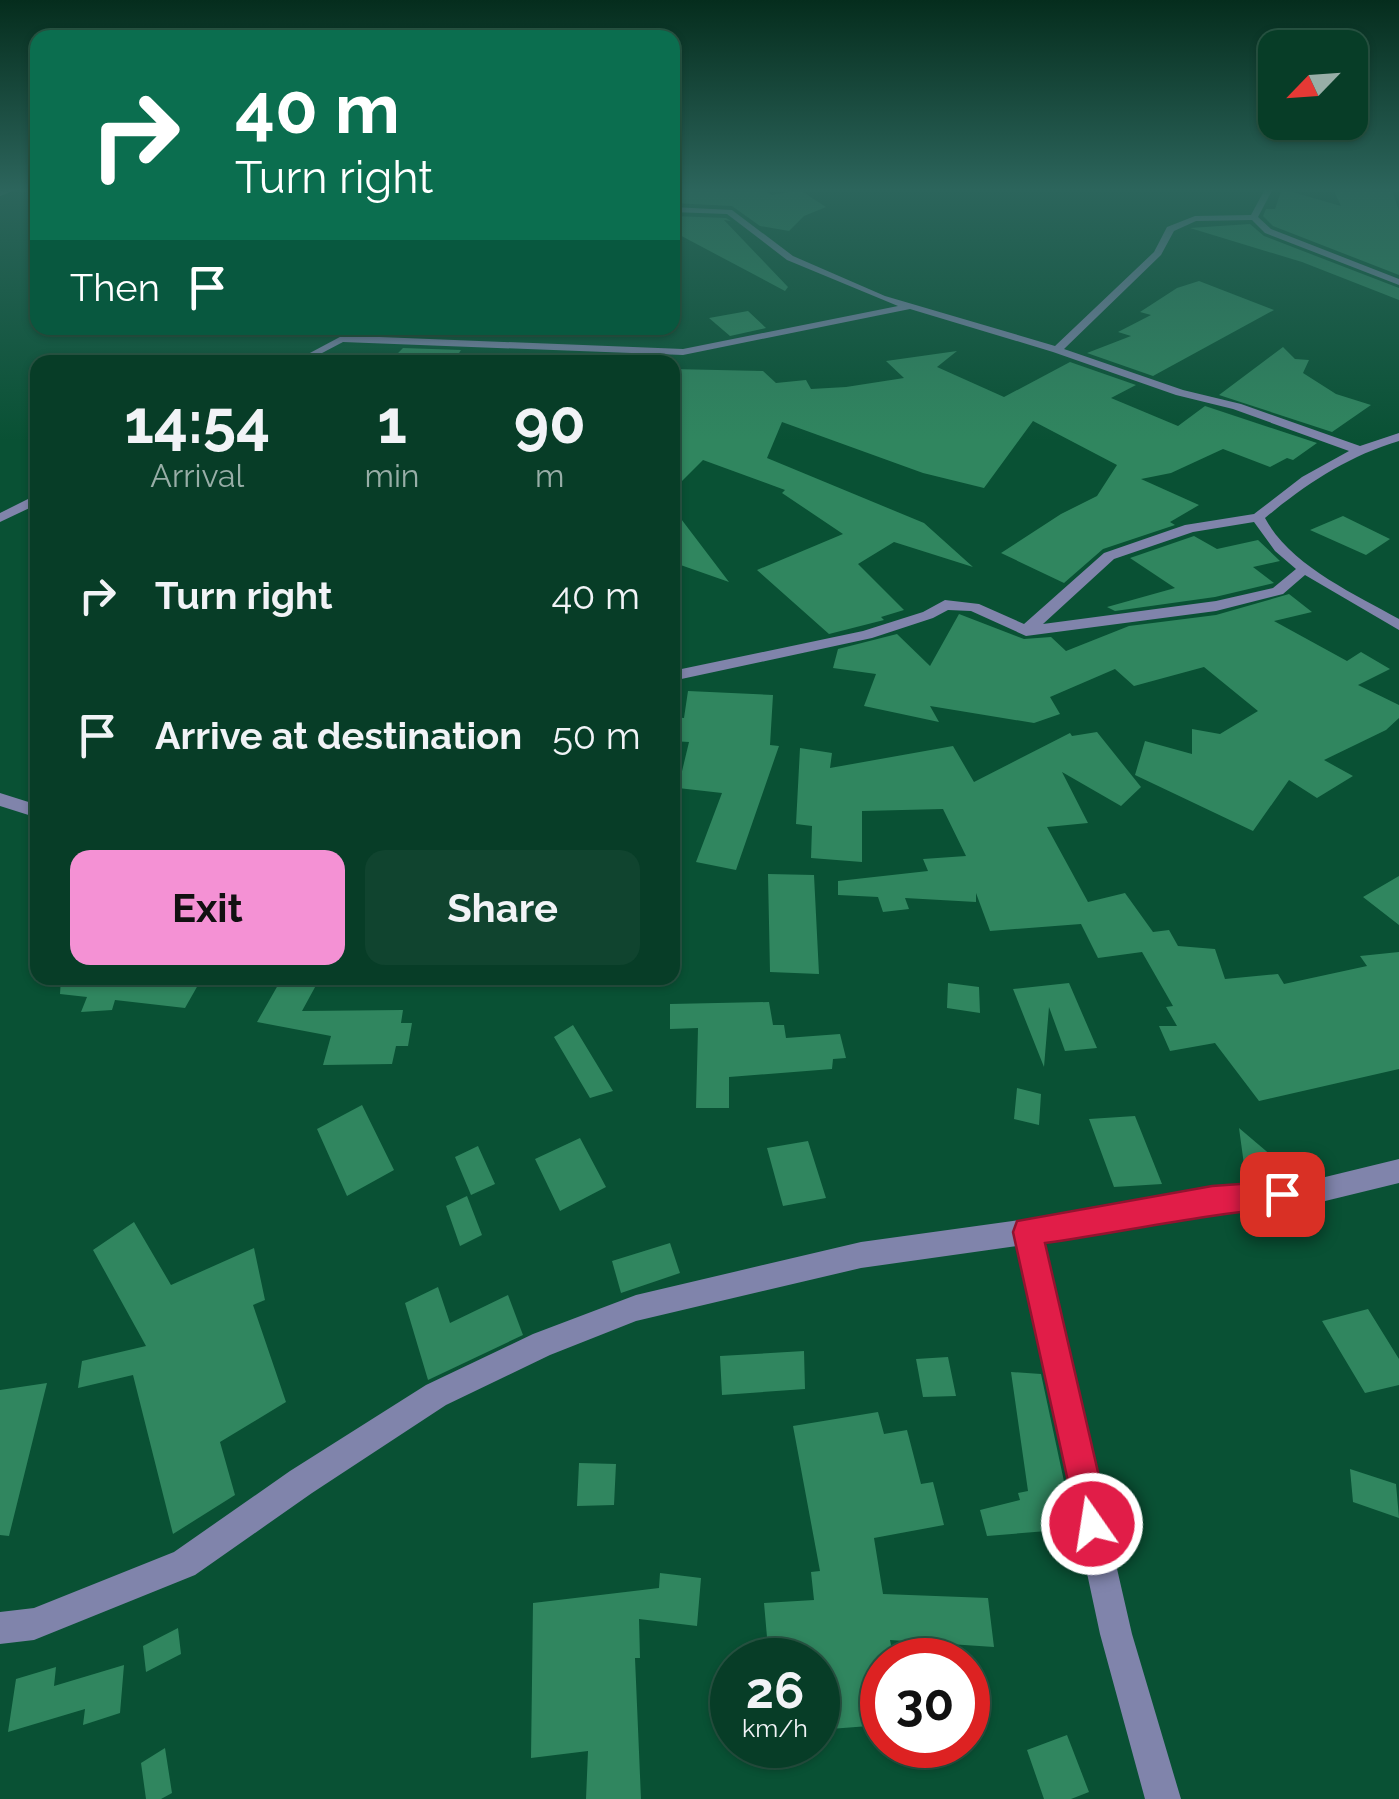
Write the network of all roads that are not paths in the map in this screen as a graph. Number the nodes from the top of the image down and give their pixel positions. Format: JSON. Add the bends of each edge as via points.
{"nodes":[{"id":1,"x":826,"y":273,"type":"edge"},
{"id":2,"x":1137,"y":273,"type":"edge"},
{"id":3,"x":909,"y":307,"type":"junction"},
{"id":4,"x":350,"y":335,"type":"edge"},
{"id":5,"x":342,"y":339,"type":"junction"},
{"id":6,"x":1057,"y":350,"type":"junction"},
{"id":7,"x":311,"y":355,"type":"edge"},
{"id":8,"x":1399,"y":437,"type":"edge"},
{"id":9,"x":1365,"y":448,"type":"junction"},
{"id":10,"x":1399,"y":454,"type":"edge"},
{"id":11,"x":30,"y":502,"type":"edge"},
{"id":12,"x":1258,"y":517,"type":"junction"},
{"id":13,"x":0,"y":518,"type":"edge"},
{"id":14,"x":1306,"y":567,"type":"junction"},
{"id":15,"x":1399,"y":625,"type":"edge"},
{"id":16,"x":1026,"y":631,"type":"junction"},
{"id":17,"x":680,"y":674,"type":"edge"},
{"id":18,"x":0,"y":800,"type":"edge"},
{"id":19,"x":30,"y":809,"type":"edge"},
{"id":20,"x":1399,"y":1171,"type":"edge"},
{"id":21,"x":1027,"y":1232,"type":"junction"},
{"id":22,"x":0,"y":1628,"type":"edge"},
{"id":23,"x":1164,"y":1799,"type":"edge"}],
"edges":[{"from":1,"to":3,"type":"street"},
{"from":2,"to":6,"type":"street"},
{"from":3,"to":5,"type":"street","via":[[683,352]]},
{"from":3,"to":6,"type":"street"},
{"from":4,"to":5,"type":"street"},
{"from":5,"to":7,"type":"street"},
{"from":6,"to":9,"type":"street"},
{"from":8,"to":9,"type":"street"},
{"from":9,"to":10,"type":"street"},
{"from":9,"to":12,"type":"street","via":[[1290,490]]},
{"from":11,"to":13,"type":"street"},
{"from":12,"to":14,"type":"street"},
{"from":12,"to":16,"type":"street","via":[[1190,528],[1109,556]]},
{"from":14,"to":15,"type":"street"},
{"from":14,"to":16,"type":"street","via":[[1278,591],[1216,606]]},
{"from":16,"to":17,"type":"street","via":[[974,607],[944,605],[866,635]]},
{"from":18,"to":19,"type":"street"},
{"from":20,"to":21,"type":"street","via":[[1317,1192],[1212,1200]]},
{"from":21,"to":22,"type":"street","via":[[860,1255],[636,1308],[436,1395],[184,1564],[34,1624]]},
{"from":21,"to":23,"type":"street","via":[[1116,1634]]}]}
